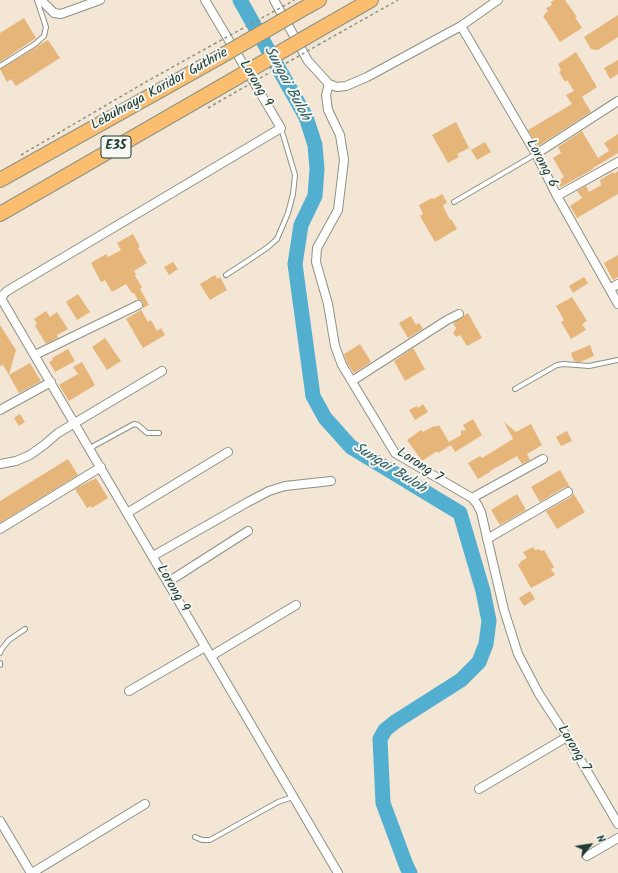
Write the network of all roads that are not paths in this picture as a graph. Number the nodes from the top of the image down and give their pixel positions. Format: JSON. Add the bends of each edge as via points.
{"nodes":[{"id":1,"x":37,"y":0,"type":"edge"},
{"id":2,"x":42,"y":0,"type":"edge"},
{"id":3,"x":100,"y":0,"type":"edge"},
{"id":4,"x":205,"y":0,"type":"edge"},
{"id":5,"x":274,"y":0,"type":"edge"},
{"id":6,"x":319,"y":0,"type":"edge"},
{"id":7,"x":371,"y":0,"type":"edge"},
{"id":8,"x":498,"y":0,"type":"edge"},
{"id":9,"x":296,"y":4,"type":"edge"},
{"id":10,"x":461,"y":26,"type":"junction"},
{"id":11,"x":0,"y":66,"type":"edge"},
{"id":12,"x":329,"y":84,"type":"junction"},
{"id":13,"x":618,"y":101,"type":"edge"},
{"id":14,"x":281,"y":128,"type":"junction"},
{"id":15,"x":536,"y":154,"type":"junction"},
{"id":16,"x":618,"y":162,"type":"edge"},
{"id":17,"x":0,"y":180,"type":"edge"},
{"id":18,"x":558,"y":196,"type":"junction"},
{"id":19,"x":454,"y":202,"type":"dead end"},
{"id":20,"x":0,"y":214,"type":"edge"},
{"id":21,"x":226,"y":274,"type":"dead end"},
{"id":22,"x":618,"y":284,"type":"edge"},
{"id":23,"x":610,"y":290,"type":"junction"},
{"id":24,"x":618,"y":304,"type":"edge"},
{"id":25,"x":138,"y":305,"type":"dead end"},
{"id":26,"x":2,"y":306,"type":"edge"},
{"id":27,"x":459,"y":314,"type":"dead end"},
{"id":28,"x":35,"y":355,"type":"junction"},
{"id":29,"x":618,"y":360,"type":"edge"},
{"id":30,"x":162,"y":371,"type":"dead end"},
{"id":31,"x":352,"y":381,"type":"junction"},
{"id":32,"x":51,"y":382,"type":"junction"},
{"id":33,"x":515,"y":389,"type":"dead end"},
{"id":34,"x":0,"y":410,"type":"edge"},
{"id":35,"x":75,"y":423,"type":"junction"},
{"id":36,"x":159,"y":433,"type":"dead end"},
{"id":37,"x":90,"y":448,"type":"junction"},
{"id":38,"x":228,"y":452,"type":"dead end"},
{"id":39,"x":543,"y":459,"type":"dead end"},
{"id":40,"x":0,"y":464,"type":"edge"},
{"id":41,"x":101,"y":467,"type":"junction"},
{"id":42,"x":331,"y":481,"type":"dead end"},
{"id":43,"x":568,"y":492,"type":"dead end"},
{"id":44,"x":472,"y":498,"type":"junction"},
{"id":45,"x":127,"y":512,"type":"junction"},
{"id":46,"x":0,"y":529,"type":"edge"},
{"id":47,"x":248,"y":531,"type":"dead end"},
{"id":48,"x":487,"y":539,"type":"junction"},
{"id":49,"x":153,"y":556,"type":"junction"},
{"id":50,"x":168,"y":582,"type":"junction"},
{"id":51,"x":296,"y":604,"type":"dead end"},
{"id":52,"x":25,"y":629,"type":"dead end"},
{"id":53,"x":206,"y":647,"type":"junction"},
{"id":54,"x":0,"y":653,"type":"edge"},
{"id":55,"x":211,"y":656,"type":"junction"},
{"id":56,"x":129,"y":691,"type":"dead end"},
{"id":57,"x":567,"y":737,"type":"junction"},
{"id":58,"x":479,"y":789,"type":"dead end"},
{"id":59,"x":293,"y":796,"type":"junction"},
{"id":60,"x":145,"y":804,"type":"dead end"},
{"id":61,"x":0,"y":821,"type":"edge"},
{"id":62,"x":618,"y":824,"type":"edge"},
{"id":63,"x":195,"y":837,"type":"dead end"},
{"id":64,"x":618,"y":838,"type":"edge"},
{"id":65,"x":587,"y":856,"type":"dead end"},
{"id":66,"x":32,"y":873,"type":"edge"},
{"id":67,"x":338,"y":873,"type":"edge"}],
"edges":[{"from":1,"to":11,"type":"lane","via":[[46,27],[44,36]]},
{"from":2,"to":3,"type":"street","via":[[54,13],[61,14]]},
{"from":4,"to":14,"type":"street","name":"Lorong 9"},
{"from":5,"to":12,"type":"street","via":[[308,61]]},
{"from":6,"to":9,"type":"highway","name":"Lebuhraya Koridor Guthrie","number":"E35"},
{"from":7,"to":20,"type":"highway","name":"Lebuhraya Koridor Guthrie","number":"E35","bridge":true,"via":[[316,39],[233,87]]},
{"from":8,"to":10,"type":"street"},
{"from":9,"to":17,"type":"highway","name":"Lebuhraya Koridor Guthrie","number":"E35","bridge":true,"via":[[218,58]]},
{"from":10,"to":12,"type":"street","via":[[358,82],[337,87]]},
{"from":10,"to":15,"type":"street","name":"Lorong 6"},
{"from":12,"to":31,"type":"street","name":"Lorong 7","via":[[326,95],[328,110],[340,135],[344,160],[338,210],[317,248],[316,262],[328,304],[335,346],[342,365]]},
{"from":13,"to":15,"type":"street"},
{"from":14,"to":21,"type":"lane","via":[[295,175],[288,213],[277,239]]},
{"from":14,"to":26,"type":"street","via":[[8,291],[2,296]]},
{"from":15,"to":18,"type":"street","name":"Lorong 6"},
{"from":15,"to":19,"type":"lane"},
{"from":16,"to":18,"type":"street"},
{"from":18,"to":23,"type":"street","name":"Lorong 6"},
{"from":22,"to":23,"type":"street"},
{"from":23,"to":24,"type":"street","name":"Lorong 6"},
{"from":25,"to":28,"type":"street"},
{"from":26,"to":28,"type":"street","name":"Lorong 9"},
{"from":27,"to":31,"type":"street"},
{"from":28,"to":32,"type":"street","name":"Lorong 9"},
{"from":29,"to":33,"type":"lane","via":[[589,366],[557,365]]},
{"from":30,"to":35,"type":"street"},
{"from":31,"to":44,"type":"street","name":"Lorong 7","via":[[395,453]]},
{"from":32,"to":34,"type":"street"},
{"from":32,"to":35,"type":"street","name":"Lorong 9"},
{"from":35,"to":37,"type":"street","name":"Lorong 9"},
{"from":35,"to":40,"type":"street","via":[[30,455]]},
{"from":36,"to":37,"type":"lane","via":[[147,434],[134,424]]},
{"from":37,"to":41,"type":"street","name":"Lorong 9"},
{"from":38,"to":45,"type":"street"},
{"from":39,"to":44,"type":"street"},
{"from":41,"to":45,"type":"street","name":"Lorong 9"},
{"from":41,"to":46,"type":"street"},
{"from":42,"to":49,"type":"street","via":[[285,486],[269,491]]},
{"from":43,"to":48,"type":"street"},
{"from":44,"to":48,"type":"street","name":"Lorong 7","via":[[481,512]]},
{"from":45,"to":49,"type":"street","name":"Lorong 9"},
{"from":47,"to":50,"type":"street"},
{"from":48,"to":57,"type":"street","name":"Lorong 7","via":[[504,610],[518,654],[539,694]]},
{"from":49,"to":50,"type":"street","name":"Lorong 9"},
{"from":50,"to":53,"type":"street","name":"Lorong 9"},
{"from":51,"to":55,"type":"street"},
{"from":52,"to":54,"type":"lane","via":[[9,640]]},
{"from":53,"to":55,"type":"street","name":"Lorong 9"},
{"from":53,"to":56,"type":"street"},
{"from":55,"to":59,"type":"street","name":"Lorong 9"},
{"from":57,"to":58,"type":"street"},
{"from":57,"to":62,"type":"street","name":"Lorong 7"},
{"from":59,"to":63,"type":"lane","via":[[210,840]]},
{"from":59,"to":67,"type":"street","name":"Lorong 9"},
{"from":60,"to":66,"type":"street"},
{"from":61,"to":66,"type":"street"},
{"from":64,"to":65,"type":"street"}]}
